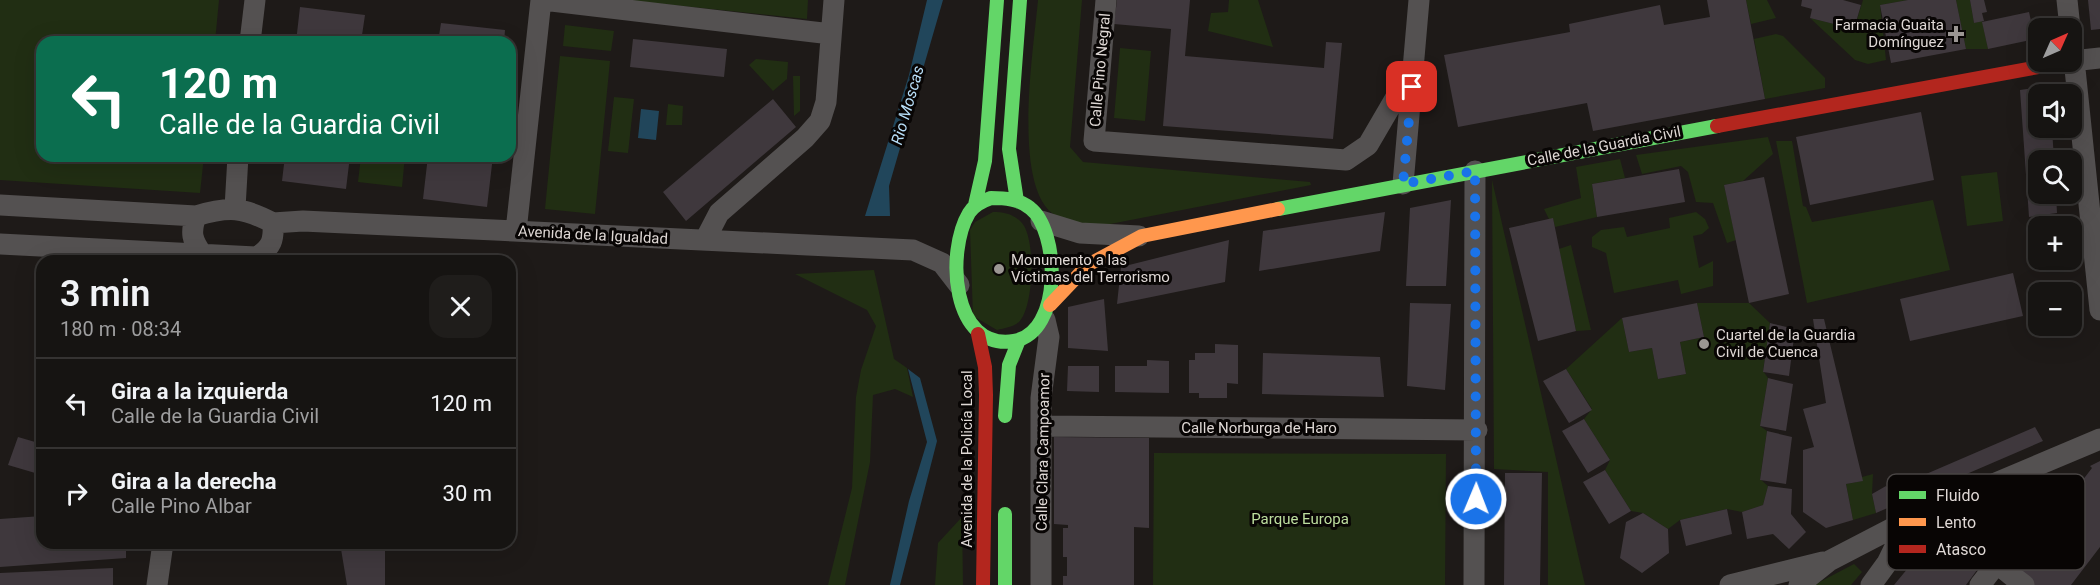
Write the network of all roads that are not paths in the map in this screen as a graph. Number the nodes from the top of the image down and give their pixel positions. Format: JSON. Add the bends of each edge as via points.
{"nodes":[{"id":1,"x":255,"y":0,"type":"edge"},
{"id":2,"x":542,"y":0,"type":"edge"},
{"id":3,"x":834,"y":0,"type":"edge"},
{"id":4,"x":997,"y":0,"type":"edge"},
{"id":5,"x":1020,"y":0,"type":"edge"},
{"id":6,"x":1106,"y":0,"type":"edge"},
{"id":7,"x":1419,"y":0,"type":"edge"},
{"id":8,"x":2067,"y":0,"type":"edge"},
{"id":9,"x":2069,"y":18,"type":"edge"},
{"id":10,"x":831,"y":33,"type":"junction"},
{"id":11,"x":251,"y":36,"type":"edge"},
{"id":12,"x":2082,"y":57,"type":"edge"},
{"id":13,"x":2100,"y":58,"type":"edge"},
{"id":14,"x":2028,"y":64,"type":"edge"},
{"id":15,"x":1413,"y":68,"type":"junction"},
{"id":16,"x":2073,"y":72,"type":"edge"},
{"id":17,"x":1346,"y":160,"type":"junction"},
{"id":18,"x":238,"y":162,"type":"edge"},
{"id":19,"x":1475,"y":171,"type":"junction"},
{"id":20,"x":1403,"y":184,"type":"junction"},
{"id":21,"x":1349,"y":195,"type":"junction"},
{"id":22,"x":1017,"y":201,"type":"junction"},
{"id":23,"x":0,"y":205,"type":"edge"},
{"id":24,"x":236,"y":208,"type":"junction"},
{"id":25,"x":970,"y":213,"type":"junction"},
{"id":26,"x":196,"y":216,"type":"junction"},
{"id":27,"x":1041,"y":221,"type":"junction"},
{"id":28,"x":273,"y":223,"type":"junction"},
{"id":29,"x":516,"y":231,"type":"junction"},
{"id":30,"x":1142,"y":236,"type":"junction"},
{"id":31,"x":705,"y":240,"type":"junction"},
{"id":32,"x":0,"y":244,"type":"edge"},
{"id":33,"x":913,"y":250,"type":"junction"},
{"id":34,"x":202,"y":254,"type":"junction"},
{"id":35,"x":207,"y":255,"type":"edge"},
{"id":36,"x":260,"y":255,"type":"edge"},
{"id":37,"x":959,"y":285,"type":"junction"},
{"id":38,"x":2100,"y":310,"type":"edge"},
{"id":39,"x":1047,"y":312,"type":"junction"},
{"id":40,"x":978,"y":334,"type":"junction"},
{"id":41,"x":1019,"y":340,"type":"junction"},
{"id":42,"x":1005,"y":426,"type":"dead end"},
{"id":43,"x":1042,"y":426,"type":"junction"},
{"id":44,"x":1477,"y":430,"type":"junction"},
{"id":45,"x":2100,"y":439,"type":"edge"},
{"id":46,"x":2017,"y":474,"type":"edge"},
{"id":47,"x":1005,"y":494,"type":"dead end"},
{"id":48,"x":1887,"y":531,"type":"edge"},
{"id":49,"x":162,"y":549,"type":"edge"},
{"id":50,"x":1829,"y":561,"type":"junction"},
{"id":51,"x":1887,"y":564,"type":"edge"},
{"id":52,"x":1992,"y":570,"type":"edge"},
{"id":53,"x":2007,"y":570,"type":"edge"},
{"id":54,"x":157,"y":585,"type":"edge"},
{"id":55,"x":983,"y":585,"type":"edge"},
{"id":56,"x":1005,"y":585,"type":"edge"},
{"id":57,"x":1041,"y":585,"type":"edge"},
{"id":58,"x":1474,"y":585,"type":"edge"},
{"id":59,"x":1730,"y":585,"type":"edge"},
{"id":60,"x":1799,"y":585,"type":"edge"},
{"id":61,"x":1871,"y":585,"type":"edge"},
{"id":62,"x":1980,"y":585,"type":"edge"},
{"id":63,"x":2024,"y":585,"type":"edge"}],
"edges":[{"from":1,"to":11,"type":"street"},
{"from":2,"to":10,"type":"street"},
{"from":2,"to":29,"type":"street"},
{"from":3,"to":10,"type":"street"},
{"from":4,"to":25,"type":"main road","via":[[985,161]]},
{"from":5,"to":22,"type":"main road","via":[[1009,149]]},
{"from":6,"to":17,"type":"street","name":"Calle Pino Negral","via":[[1094,141]]},
{"from":7,"to":15,"type":"street"},
{"from":8,"to":9,"type":"street"},
{"from":10,"to":31,"type":"street","via":[[826,102],[820,121],[719,213]]},
{"from":12,"to":13,"type":"street","name":"Calle de la Guardia Civil"},
{"from":14,"to":19,"type":"main road","name":"Calle de la Guardia Civil"},
{"from":15,"to":17,"type":"street","via":[[1368,145]]},
{"from":15,"to":20,"type":"street"},
{"from":16,"to":38,"type":"street"},
{"from":17,"to":21,"type":"street"},
{"from":18,"to":24,"type":"street"},
{"from":19,"to":20,"type":"main road","name":"Calle de la Guardia Civil"},
{"from":19,"to":44,"type":"street"},
{"from":20,"to":21,"type":"main road","name":"Calle de la Guardia Civil"},
{"from":21,"to":30,"type":"main road","name":"Calle de la Guardia Civil"},
{"from":22,"to":25,"type":"main road","via":[[992,198]]},
{"from":22,"to":27,"type":"main road","via":[[1034,211]]},
{"from":23,"to":26,"type":"street"},
{"from":24,"to":26,"type":"street"},
{"from":24,"to":28,"type":"street"},
{"from":25,"to":33,"type":"street","name":"Avenida de la Igualdad","via":[[940,242]]},
{"from":25,"to":37,"type":"main road","via":[[958,253]]},
{"from":26,"to":34,"type":"street","via":[[192,240]]},
{"from":27,"to":30,"type":"street","name":"Calle de la Guardia Civil","via":[[1080,233]]},
{"from":27,"to":39,"type":"main road","via":[[1049,257]]},
{"from":28,"to":29,"type":"street","name":"Avenida de la Igualdad"},
{"from":28,"to":36,"type":"street","via":[[270,248]]},
{"from":29,"to":31,"type":"street","name":"Avenida de la Igualdad"},
{"from":30,"to":39,"type":"main road","name":"Calle de la Guardia Civil","via":[[1088,265]]},
{"from":31,"to":33,"type":"street","name":"Avenida de la Igualdad"},
{"from":32,"to":34,"type":"street"},
{"from":33,"to":37,"type":"street","name":"Avenida de la Igualdad","via":[[942,263]]},
{"from":34,"to":35,"type":"street"},
{"from":37,"to":40,"type":"main road","via":[[968,323]]},
{"from":39,"to":41,"type":"main road"},
{"from":39,"to":43,"type":"street","name":"Calle Clara Campoamor","via":[[1049,337],[1041,398]]},
{"from":40,"to":41,"type":"main road","via":[[998,341]]},
{"from":40,"to":55,"type":"main road","name":"Avenida de la Policía Local","via":[[986,395]]},
{"from":41,"to":42,"type":"main road","via":[[1008,370]]},
{"from":43,"to":44,"type":"street","name":"Calle Norburga de Haro"},
{"from":43,"to":57,"type":"street","name":"Calle Clara Campoamor"},
{"from":44,"to":58,"type":"street"},
{"from":45,"to":46,"type":"street"},
{"from":47,"to":56,"type":"main road"},
{"from":48,"to":50,"type":"street"},
{"from":49,"to":54,"type":"street"},
{"from":50,"to":59,"type":"street"},
{"from":50,"to":60,"type":"street"},
{"from":51,"to":61,"type":"street"},
{"from":52,"to":62,"type":"street"},
{"from":53,"to":63,"type":"street"}]}
